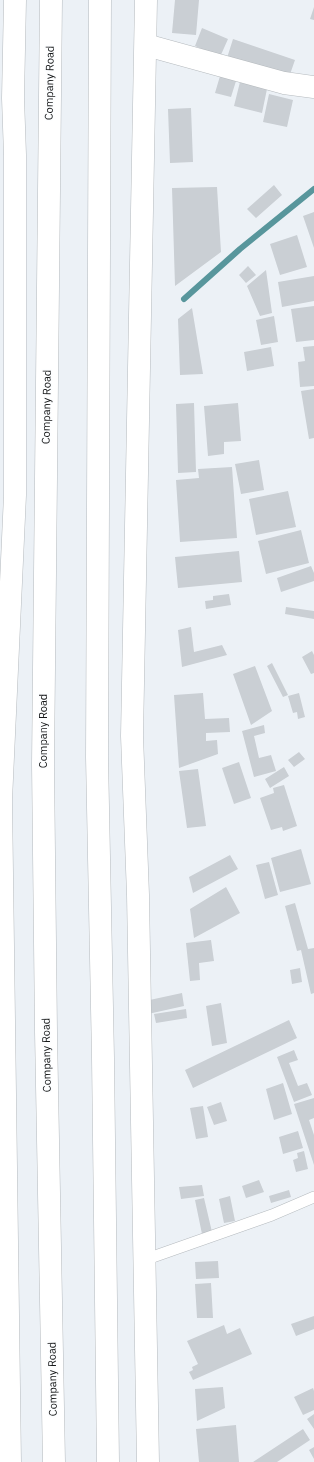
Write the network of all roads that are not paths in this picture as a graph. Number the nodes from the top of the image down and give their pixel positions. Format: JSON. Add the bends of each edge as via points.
{"nodes":[{"id":1,"x":14,"y":0,"type":"edge"},
{"id":2,"x":51,"y":0,"type":"edge"},
{"id":3,"x":100,"y":0,"type":"edge"},
{"id":4,"x":146,"y":0,"type":"edge"},
{"id":5,"x":146,"y":45,"type":"junction"},
{"id":6,"x":314,"y":87,"type":"edge"},
{"id":7,"x":7,"y":98,"type":"edge"},
{"id":8,"x":314,"y":1197,"type":"edge"},
{"id":9,"x":144,"y":1260,"type":"junction"},
{"id":10,"x":10,"y":1462,"type":"edge"},
{"id":11,"x":54,"y":1462,"type":"edge"},
{"id":12,"x":108,"y":1462,"type":"edge"},
{"id":13,"x":148,"y":1462,"type":"edge"}],
"edges":[{"from":1,"to":7,"type":"main road"},
{"from":2,"to":11,"type":"main road","name":"Company Road","via":[[43,764]]},
{"from":3,"to":12,"type":"main road","via":[[97,757]]},
{"from":4,"to":5,"type":"main road"},
{"from":5,"to":6,"type":"main road","via":[[284,83]]},
{"from":5,"to":9,"type":"main road","via":[[132,736],[138,903]]},
{"from":7,"to":10,"type":"main road","via":[[15,155],[15,495],[1,800]]},
{"from":8,"to":9,"type":"lane","via":[[272,1215]]},
{"from":9,"to":13,"type":"main road"}]}
